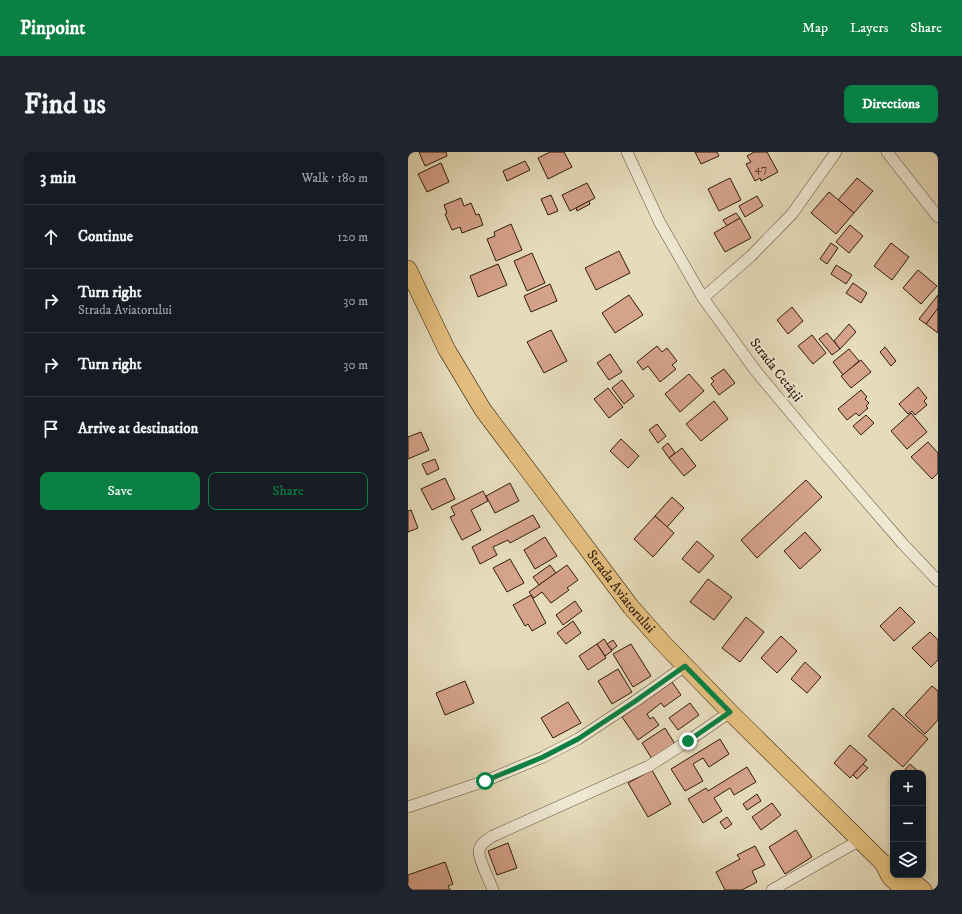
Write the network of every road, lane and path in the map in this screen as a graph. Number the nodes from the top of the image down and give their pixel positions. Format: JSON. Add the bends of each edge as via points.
{"nodes":[{"id":1,"x":627,"y":152,"type":"edge"},
{"id":2,"x":836,"y":152,"type":"edge"},
{"id":3,"x":886,"y":152,"type":"edge"},
{"id":4,"x":938,"y":217,"type":"edge"},
{"id":5,"x":408,"y":269,"type":"edge"},
{"id":6,"x":703,"y":298,"type":"junction"},
{"id":7,"x":938,"y":581,"type":"edge"},
{"id":8,"x":685,"y":666,"type":"junction"},
{"id":9,"x":730,"y":712,"type":"junction"},
{"id":10,"x":408,"y":807,"type":"edge"},
{"id":11,"x":860,"y":840,"type":"junction"},
{"id":12,"x":888,"y":865,"type":"edge"},
{"id":13,"x":909,"y":878,"type":"edge"},
{"id":14,"x":494,"y":890,"type":"edge"},
{"id":15,"x":772,"y":890,"type":"edge"},
{"id":16,"x":904,"y":890,"type":"edge"},
{"id":17,"x":923,"y":890,"type":"edge"}],
"edges":[{"from":1,"to":6,"type":"street","name":"Strada Cetății","via":[[660,223]]},
{"from":2,"to":6,"type":"street","via":[[792,214],[751,256]]},
{"from":3,"to":4,"type":"street"},
{"from":5,"to":8,"type":"main road","name":"Strada Aviatorului","via":[[447,350],[483,410],[631,607]]},
{"from":6,"to":7,"type":"street","name":"Strada Cetății","via":[[755,370],[902,544]]},
{"from":8,"to":9,"type":"main road","name":"Strada Aviatorului"},
{"from":8,"to":10,"type":"street","via":[[578,739],[543,757],[485,781]]},
{"from":9,"to":11,"type":"main road","name":"Strada Aviatorului"},
{"from":9,"to":14,"type":"street","via":[[649,766],[485,841],[479,848],[480,856]]},
{"from":11,"to":12,"type":"main road","name":"Strada Aviatorului"},
{"from":11,"to":15,"type":"street"},
{"from":12,"to":16,"type":"main road","name":"Strada Aviatorului","via":[[890,877]]},
{"from":13,"to":17,"type":"main road"}]}
